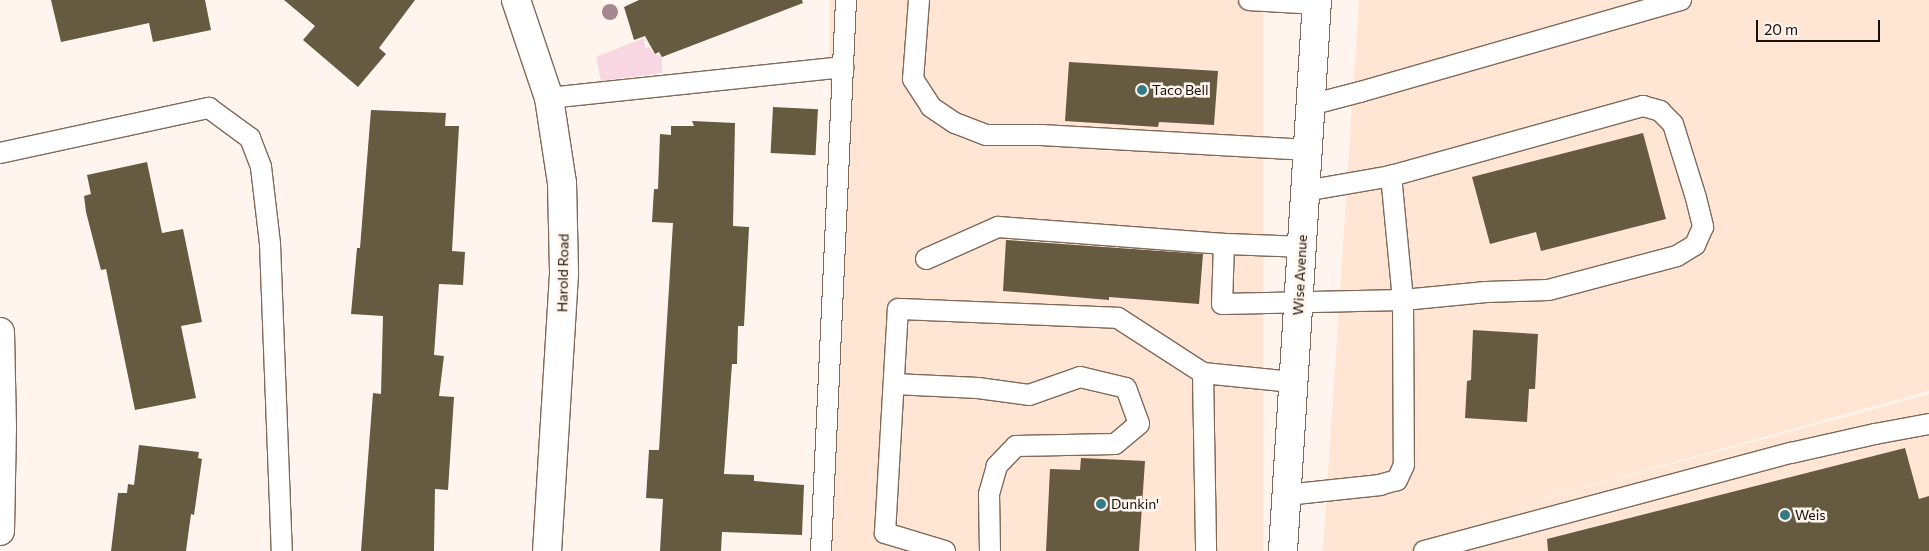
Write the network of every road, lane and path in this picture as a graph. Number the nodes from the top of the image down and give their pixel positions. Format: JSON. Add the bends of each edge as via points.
{"nodes":[{"id":1,"x":516,"y":0,"type":"edge"},
{"id":2,"x":846,"y":0,"type":"edge"},
{"id":3,"x":919,"y":0,"type":"edge"},
{"id":4,"x":1249,"y":0,"type":"edge"},
{"id":5,"x":1681,"y":0,"type":"edge"},
{"id":6,"x":1317,"y":2,"type":"edge"},
{"id":7,"x":843,"y":67,"type":"junction"},
{"id":8,"x":549,"y":98,"type":"junction"},
{"id":9,"x":1310,"y":105,"type":"junction"},
{"id":10,"x":1308,"y":150,"type":"junction"},
{"id":11,"x":0,"y":153,"type":"edge"},
{"id":12,"x":1391,"y":176,"type":"junction"},
{"id":13,"x":1305,"y":191,"type":"junction"},
{"id":14,"x":1224,"y":244,"type":"junction"},
{"id":15,"x":1301,"y":246,"type":"junction"},
{"id":16,"x":926,"y":259,"type":"dead end"},
{"id":17,"x":1403,"y":300,"type":"junction"},
{"id":18,"x":1298,"y":303,"type":"junction"},
{"id":19,"x":0,"y":332,"type":"edge"},
{"id":20,"x":1203,"y":373,"type":"junction"},
{"id":21,"x":1294,"y":382,"type":"junction"},
{"id":22,"x":894,"y":384,"type":"junction"},
{"id":23,"x":1929,"y":424,"type":"edge"},
{"id":24,"x":1287,"y":495,"type":"junction"},
{"id":25,"x":0,"y":532,"type":"edge"},
{"id":26,"x":282,"y":551,"type":"edge"},
{"id":27,"x":547,"y":551,"type":"edge"},
{"id":28,"x":820,"y":551,"type":"edge"},
{"id":29,"x":945,"y":551,"type":"edge"},
{"id":30,"x":990,"y":551,"type":"edge"},
{"id":31,"x":1206,"y":551,"type":"edge"},
{"id":32,"x":1283,"y":551,"type":"edge"},
{"id":33,"x":1424,"y":551,"type":"edge"}],
"edges":[{"from":1,"to":8,"type":"street","name":"Harold Road"},
{"from":2,"to":7,"type":"lane"},
{"from":3,"to":10,"type":"lane","via":[[913,80],[931,107],[955,124],[986,135],[1042,135]]},
{"from":4,"to":6,"type":"lane"},
{"from":5,"to":9,"type":"lane"},
{"from":6,"to":9,"type":"street","name":"Wise Avenue"},
{"from":7,"to":8,"type":"lane"},
{"from":7,"to":28,"type":"lane"},
{"from":8,"to":27,"type":"street","name":"Harold Road","via":[[562,183],[564,274]]},
{"from":9,"to":10,"type":"street","name":"Wise Avenue"},
{"from":10,"to":13,"type":"street","name":"Wise Avenue"},
{"from":11,"to":26,"type":"lane","via":[[209,108],[250,138],[261,167],[270,244]]},
{"from":12,"to":13,"type":"lane"},
{"from":12,"to":17,"type":"lane"},
{"from":12,"to":17,"type":"lane","via":[[1643,106],[1660,111],[1673,124],[1703,227],[1695,245],[1677,256],[1548,290]]},
{"from":13,"to":15,"type":"street","name":"Wise Avenue"},
{"from":14,"to":15,"type":"lane"},
{"from":14,"to":16,"type":"lane","via":[[998,227]]},
{"from":14,"to":18,"type":"lane","via":[[1222,304]]},
{"from":15,"to":18,"type":"street","name":"Wise Avenue"},
{"from":17,"to":18,"type":"lane"},
{"from":17,"to":24,"type":"lane","via":[[1404,466],[1397,480],[1380,485]]},
{"from":18,"to":21,"type":"street","name":"Wise Avenue"},
{"from":19,"to":25,"type":"street"},
{"from":20,"to":21,"type":"lane"},
{"from":20,"to":22,"type":"lane","via":[[1118,318],[898,309]]},
{"from":20,"to":31,"type":"lane"},
{"from":21,"to":24,"type":"street","name":"Wise Avenue"},
{"from":22,"to":29,"type":"lane","via":[[885,533]]},
{"from":22,"to":30,"type":"lane","via":[[978,388],[1029,395],[1080,377],[1126,388],[1139,424],[1115,444],[1016,446],[997,466],[989,494]]},
{"from":23,"to":33,"type":"lane","via":[[1791,454]]},
{"from":24,"to":32,"type":"street","name":"Wise Avenue"}]}
